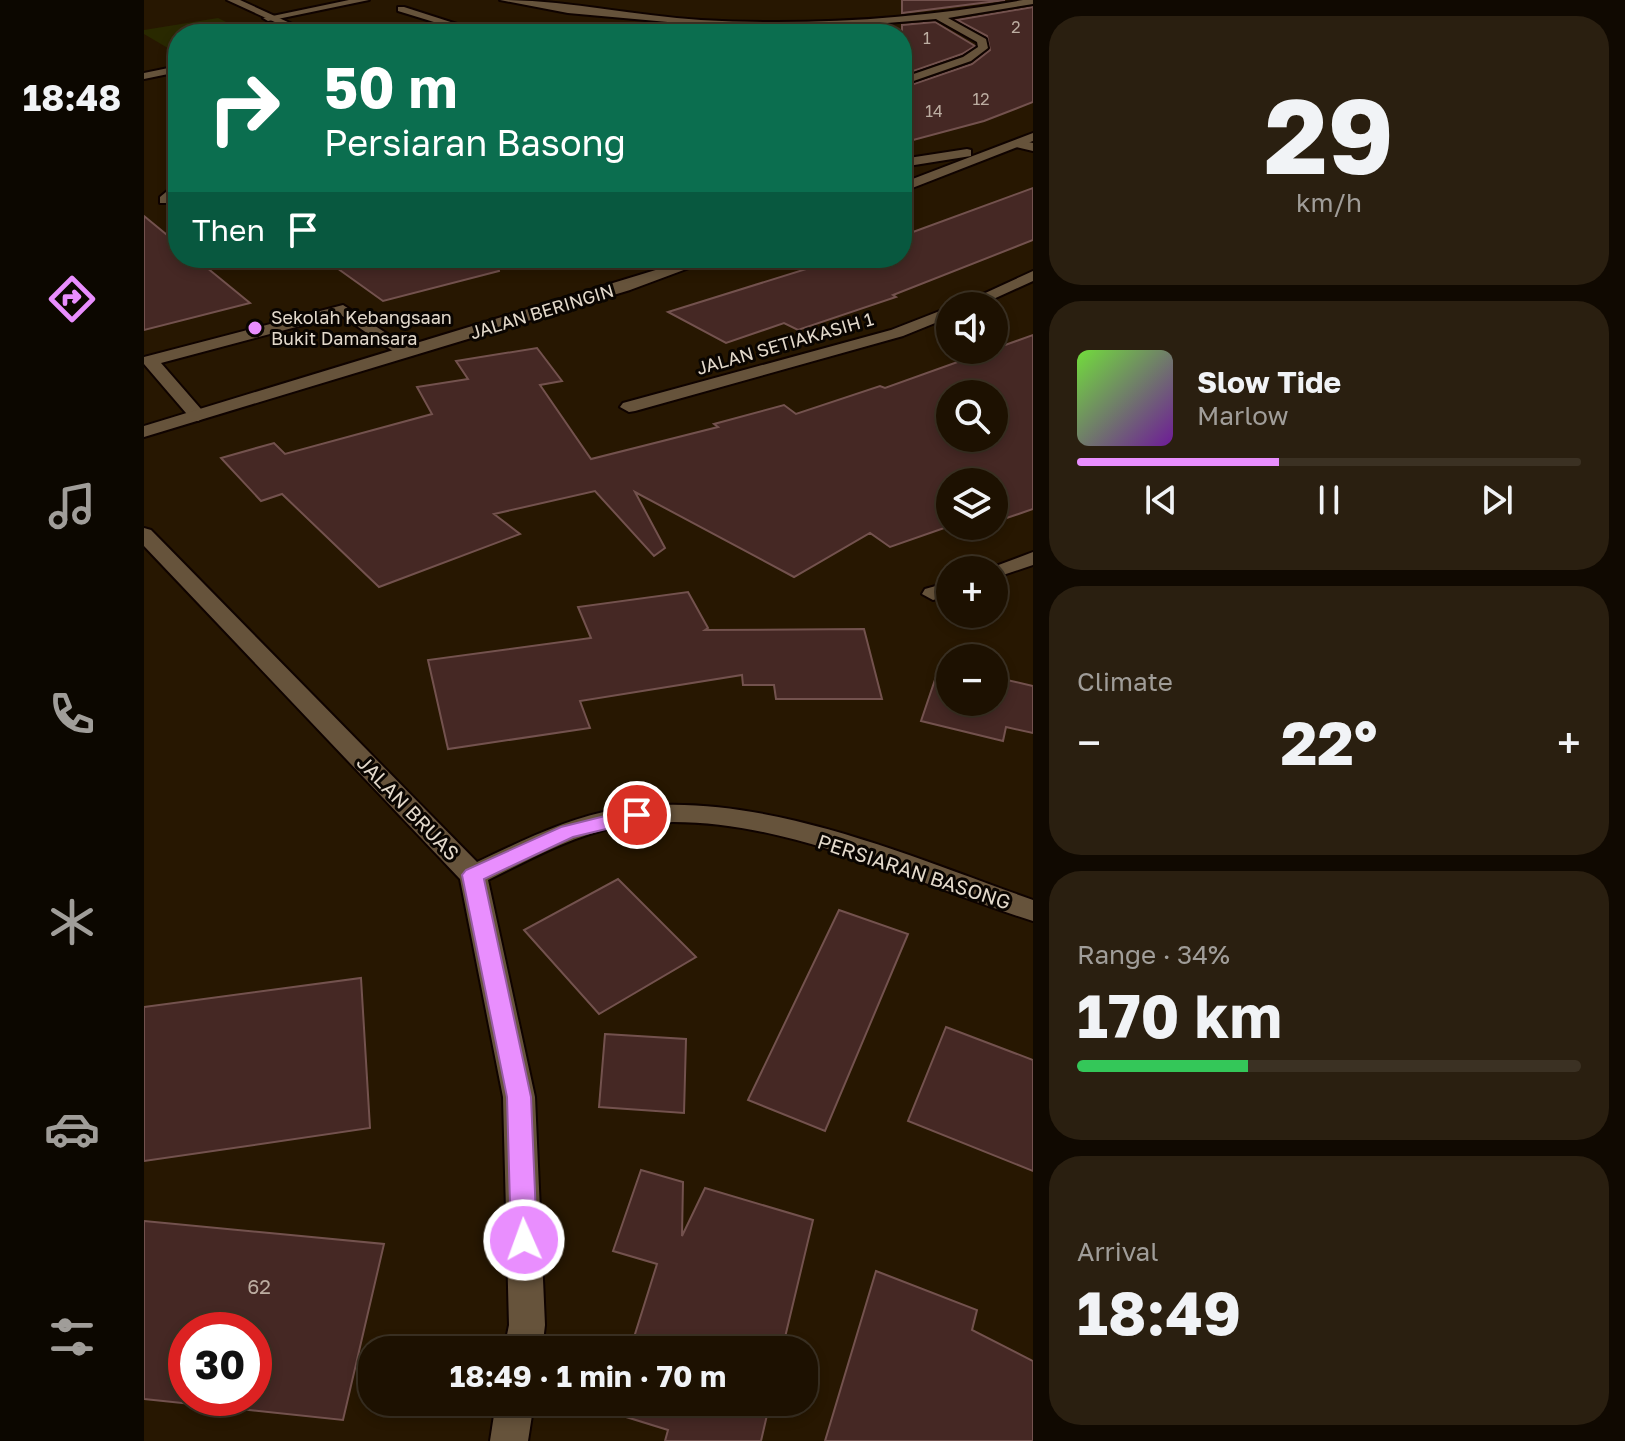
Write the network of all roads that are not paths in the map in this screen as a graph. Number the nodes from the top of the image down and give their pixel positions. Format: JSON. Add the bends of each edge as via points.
{"nodes":[{"id":1,"x":232,"y":0,"type":"edge"},
{"id":2,"x":364,"y":0,"type":"edge"},
{"id":3,"x":505,"y":0,"type":"edge"},
{"id":4,"x":1033,"y":1,"type":"edge"},
{"id":5,"x":401,"y":9,"type":"dead end"},
{"id":6,"x":939,"y":17,"type":"junction"},
{"id":7,"x":268,"y":18,"type":"junction"},
{"id":8,"x":653,"y":18,"type":"junction"},
{"id":9,"x":283,"y":24,"type":"edge"},
{"id":10,"x":450,"y":24,"type":"edge"},
{"id":11,"x":650,"y":24,"type":"edge"},
{"id":12,"x":168,"y":71,"type":"edge"},
{"id":13,"x":144,"y":76,"type":"edge"},
{"id":14,"x":912,"y":78,"type":"edge"},
{"id":15,"x":1033,"y":137,"type":"edge"},
{"id":16,"x":1026,"y":145,"type":"edge"},
{"id":17,"x":912,"y":162,"type":"edge"},
{"id":18,"x":912,"y":185,"type":"edge"},
{"id":19,"x":168,"y":197,"type":"edge"},
{"id":20,"x":165,"y":200,"type":"dead end"},
{"id":21,"x":639,"y":268,"type":"dead end"},
{"id":22,"x":680,"y":268,"type":"edge"},
{"id":23,"x":1033,"y":275,"type":"edge"},
{"id":24,"x":625,"y":287,"type":"junction"},
{"id":25,"x":996,"y":292,"type":"edge"},
{"id":26,"x":936,"y":317,"type":"edge"},
{"id":27,"x":406,"y":353,"type":"junction"},
{"id":28,"x":629,"y":407,"type":"dead end"},
{"id":29,"x":198,"y":416,"type":"junction"},
{"id":30,"x":144,"y":432,"type":"edge"},
{"id":31,"x":144,"y":534,"type":"edge"},
{"id":32,"x":1033,"y":558,"type":"edge"},
{"id":33,"x":1008,"y":567,"type":"edge"},
{"id":34,"x":473,"y":875,"type":"junction"},
{"id":35,"x":1033,"y":911,"type":"edge"},
{"id":36,"x":525,"y":1336,"type":"edge"},
{"id":37,"x":513,"y":1416,"type":"edge"},
{"id":38,"x":509,"y":1441,"type":"edge"}],
"edges":[{"from":1,"to":7,"type":"street"},
{"from":2,"to":7,"type":"street"},
{"from":3,"to":8,"type":"street"},
{"from":4,"to":6,"type":"street"},
{"from":5,"to":10,"type":"street"},
{"from":6,"to":8,"type":"street","via":[[811,23]]},
{"from":6,"to":14,"type":"street","via":[[975,35],[983,48]]},
{"from":7,"to":9,"type":"street"},
{"from":8,"to":11,"type":"street"},
{"from":12,"to":13,"type":"street"},
{"from":15,"to":16,"type":"street"},
{"from":16,"to":17,"type":"street"},
{"from":16,"to":18,"type":"street"},
{"from":19,"to":20,"type":"street"},
{"from":21,"to":24,"type":"street"},
{"from":22,"to":24,"type":"street","name":"JALAN BERINGIN"},
{"from":23,"to":25,"type":"street"},
{"from":24,"to":27,"type":"street","name":"JALAN BERINGIN"},
{"from":26,"to":28,"type":"street","name":"JALAN SETIAKASIH 1","via":[[883,337]]},
{"from":27,"to":29,"type":"street","name":"JALAN BERINGIN"},
{"from":27,"to":29,"type":"street","via":[[343,310],[150,361]]},
{"from":29,"to":30,"type":"street","name":"JALAN BERINGIN"},
{"from":31,"to":34,"type":"street","name":"JALAN BRUAS"},
{"from":32,"to":33,"type":"street"},
{"from":34,"to":35,"type":"street","name":"PERSIARAN BASONG","via":[[568,832],[637,815],[721,817],[847,846]]},
{"from":34,"to":36,"type":"street","name":"JALAN BRUAS","via":[[519,1097]]},
{"from":37,"to":38,"type":"street"}]}
